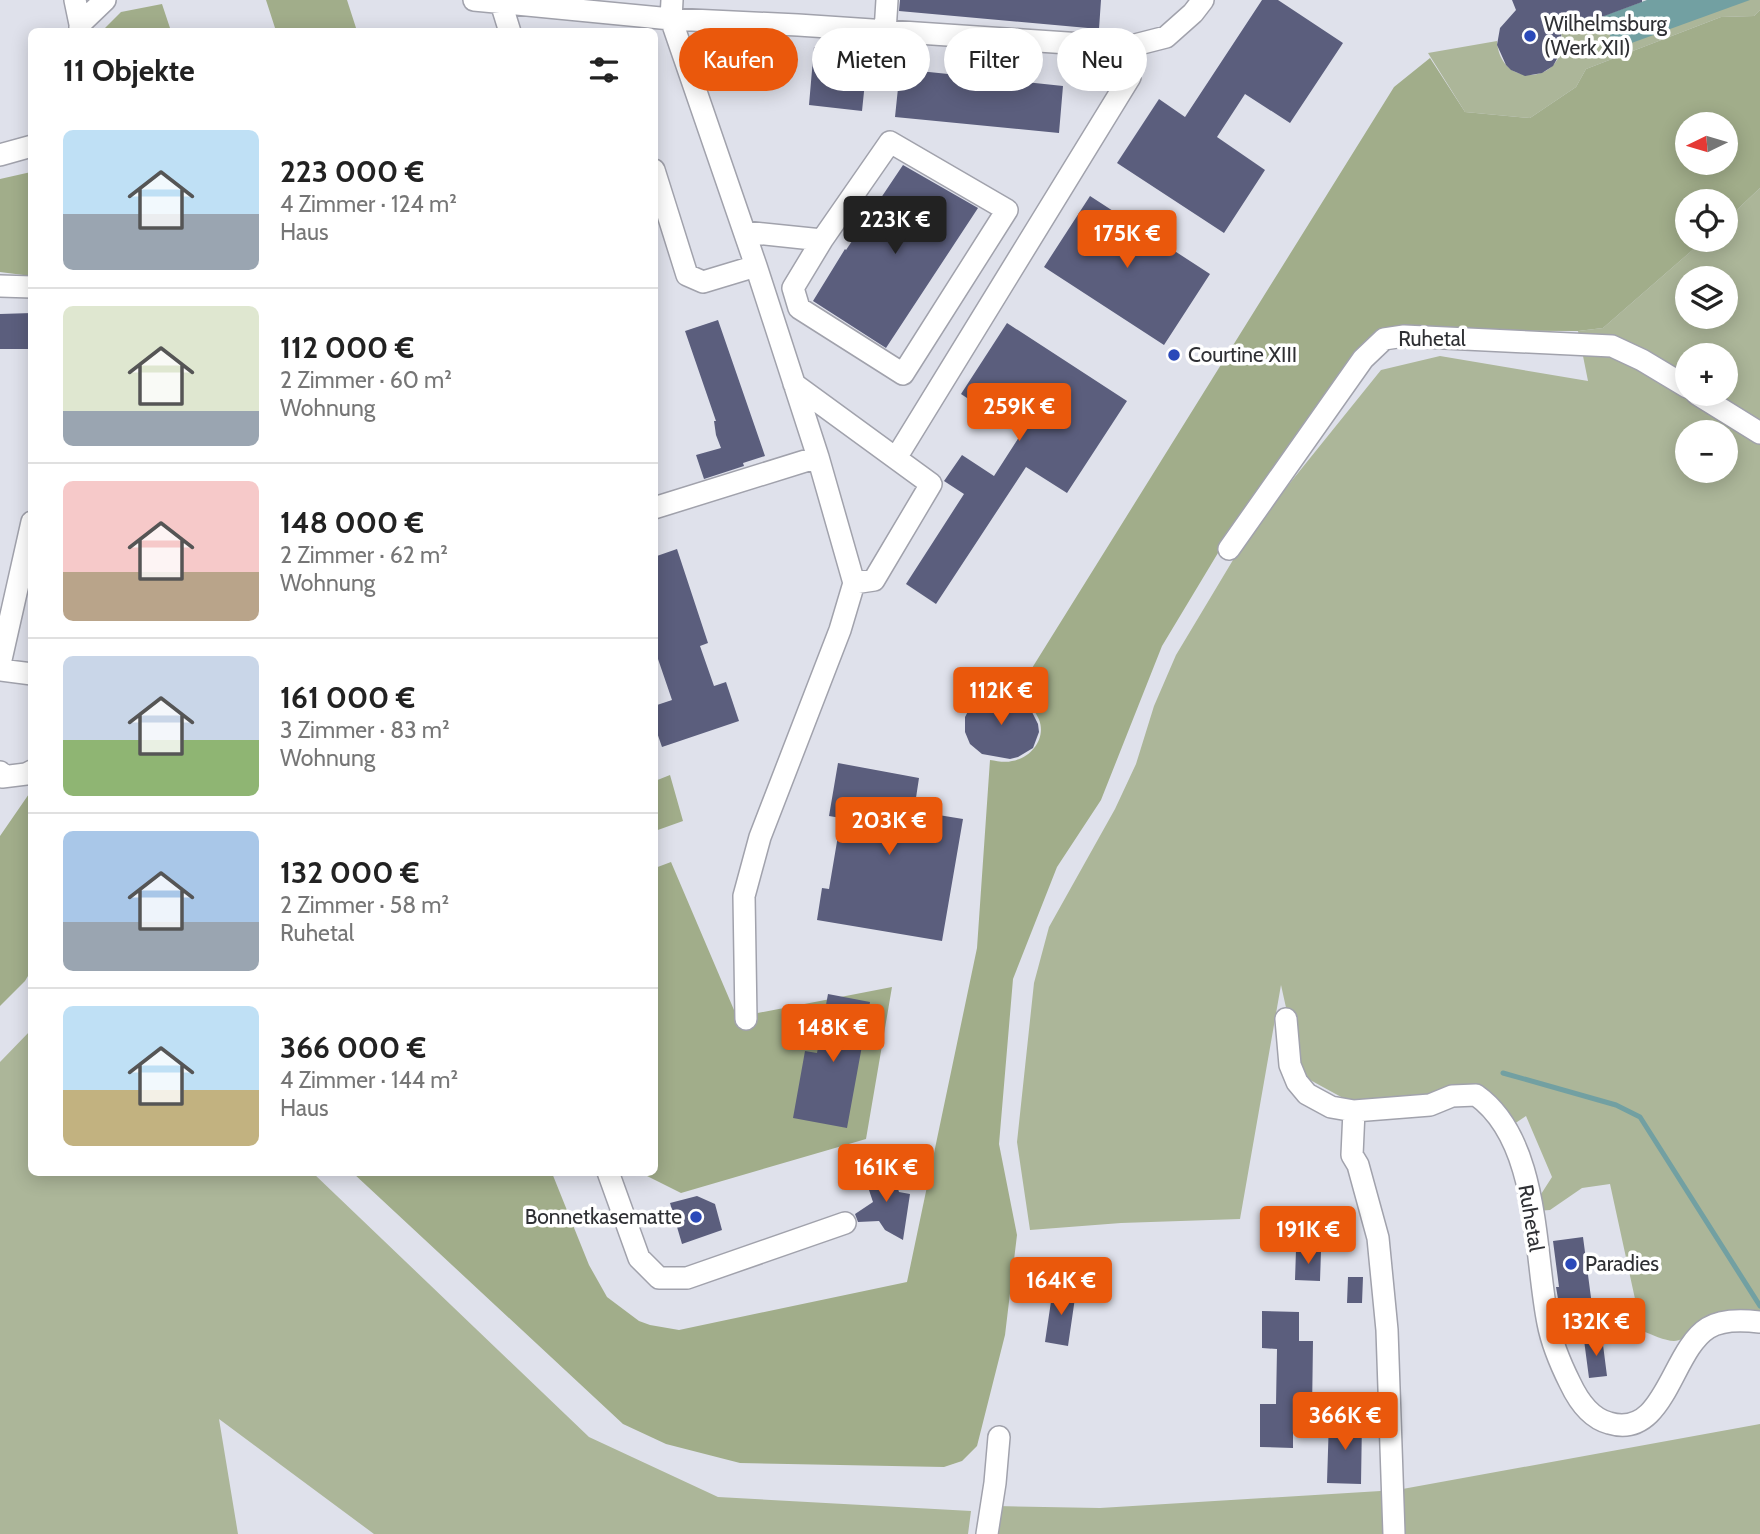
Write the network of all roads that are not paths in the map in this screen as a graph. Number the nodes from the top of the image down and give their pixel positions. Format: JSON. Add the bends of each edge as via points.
{"nodes":[{"id":1,"x":75,"y":0,"type":"edge"},
{"id":2,"x":105,"y":0,"type":"edge"},
{"id":3,"x":474,"y":0,"type":"edge"},
{"id":4,"x":887,"y":0,"type":"edge"},
{"id":5,"x":1203,"y":0,"type":"edge"},
{"id":6,"x":501,"y":3,"type":"junction"},
{"id":7,"x":583,"y":5,"type":"edge"},
{"id":8,"x":672,"y":9,"type":"edge"},
{"id":9,"x":609,"y":23,"type":"edge"},
{"id":10,"x":80,"y":28,"type":"edge"},
{"id":11,"x":509,"y":28,"type":"edge"},
{"id":12,"x":848,"y":28,"type":"edge"},
{"id":13,"x":885,"y":28,"type":"edge"},
{"id":14,"x":930,"y":35,"type":"edge"},
{"id":15,"x":1147,"y":42,"type":"edge"},
{"id":16,"x":1057,"y":43,"type":"edge"},
{"id":17,"x":1121,"y":91,"type":"edge"},
{"id":18,"x":28,"y":147,"type":"edge"},
{"id":19,"x":0,"y":156,"type":"edge"},
{"id":20,"x":658,"y":183,"type":"edge"},
{"id":21,"x":745,"y":232,"type":"junction"},
{"id":22,"x":822,"y":240,"type":"junction"},
{"id":23,"x":756,"y":266,"type":"junction"},
{"id":24,"x":0,"y":286,"type":"edge"},
{"id":25,"x":28,"y":287,"type":"edge"},
{"id":26,"x":1675,"y":380,"type":"edge"},
{"id":27,"x":794,"y":384,"type":"junction"},
{"id":28,"x":1716,"y":406,"type":"edge"},
{"id":29,"x":1760,"y":433,"type":"edge"},
{"id":30,"x":818,"y":457,"type":"junction"},
{"id":31,"x":895,"y":458,"type":"junction"},
{"id":32,"x":658,"y":507,"type":"edge"},
{"id":33,"x":28,"y":540,"type":"edge"},
{"id":34,"x":1229,"y":549,"type":"dead end"},
{"id":35,"x":855,"y":583,"type":"junction"},
{"id":36,"x":0,"y":664,"type":"edge"},
{"id":37,"x":0,"y":670,"type":"edge"},
{"id":38,"x":28,"y":674,"type":"edge"},
{"id":39,"x":0,"y":772,"type":"edge"},
{"id":40,"x":28,"y":773,"type":"edge"},
{"id":41,"x":746,"y":1019,"type":"dead end"},
{"id":42,"x":1286,"y":1019,"type":"dead end"},
{"id":43,"x":1354,"y":1111,"type":"junction"},
{"id":44,"x":609,"y":1176,"type":"edge"},
{"id":45,"x":845,"y":1223,"type":"dead end"},
{"id":46,"x":1760,"y":1322,"type":"edge"},
{"id":47,"x":999,"y":1437,"type":"dead end"},
{"id":48,"x":987,"y":1534,"type":"edge"},
{"id":49,"x":1394,"y":1534,"type":"edge"}],
"edges":[{"from":1,"to":10,"type":"street"},
{"from":2,"to":10,"type":"street"},
{"from":3,"to":6,"type":"street"},
{"from":4,"to":13,"type":"street"},
{"from":5,"to":15,"type":"street","via":[[1166,37]]},
{"from":6,"to":7,"type":"street"},
{"from":6,"to":11,"type":"street"},
{"from":7,"to":9,"type":"street"},
{"from":8,"to":9,"type":"street"},
{"from":8,"to":12,"type":"street"},
{"from":8,"to":21,"type":"street"},
{"from":14,"to":16,"type":"street"},
{"from":17,"to":31,"type":"street"},
{"from":18,"to":19,"type":"street"},
{"from":20,"to":23,"type":"street","via":[[687,275],[703,282]]},
{"from":21,"to":22,"type":"street"},
{"from":21,"to":23,"type":"street"},
{"from":22,"to":22,"type":"street","via":[[890,142],[1007,210],[903,374],[799,308],[793,288]]},
{"from":23,"to":27,"type":"street"},
{"from":24,"to":25,"type":"street"},
{"from":26,"to":34,"type":"street","name":"Ruhetal","via":[[1612,346],[1404,335],[1384,339],[1363,359]]},
{"from":27,"to":30,"type":"street"},
{"from":27,"to":31,"type":"street"},
{"from":28,"to":29,"type":"street"},
{"from":30,"to":32,"type":"street"},
{"from":30,"to":35,"type":"street"},
{"from":31,"to":35,"type":"street","via":[[931,484],[874,580]]},
{"from":33,"to":36,"type":"street"},
{"from":35,"to":41,"type":"street","via":[[760,837],[744,896]]},
{"from":37,"to":38,"type":"street"},
{"from":39,"to":40,"type":"street","via":[[2,777]]},
{"from":42,"to":43,"type":"street","name":"Ruhetal","via":[[1290,1065],[1297,1082],[1319,1102]]},
{"from":43,"to":46,"type":"street","name":"Ruhetal","via":[[1430,1105],[1452,1096],[1476,1096],[1494,1111],[1518,1153],[1556,1354],[1574,1393],[1597,1418],[1609,1424],[1635,1424],[1660,1400],[1699,1335],[1728,1322]]},
{"from":43,"to":49,"type":"street","via":[[1352,1155],[1378,1238],[1387,1330]]},
{"from":44,"to":45,"type":"street","via":[[639,1258],[659,1278],[687,1278]]},
{"from":47,"to":48,"type":"street"}]}
